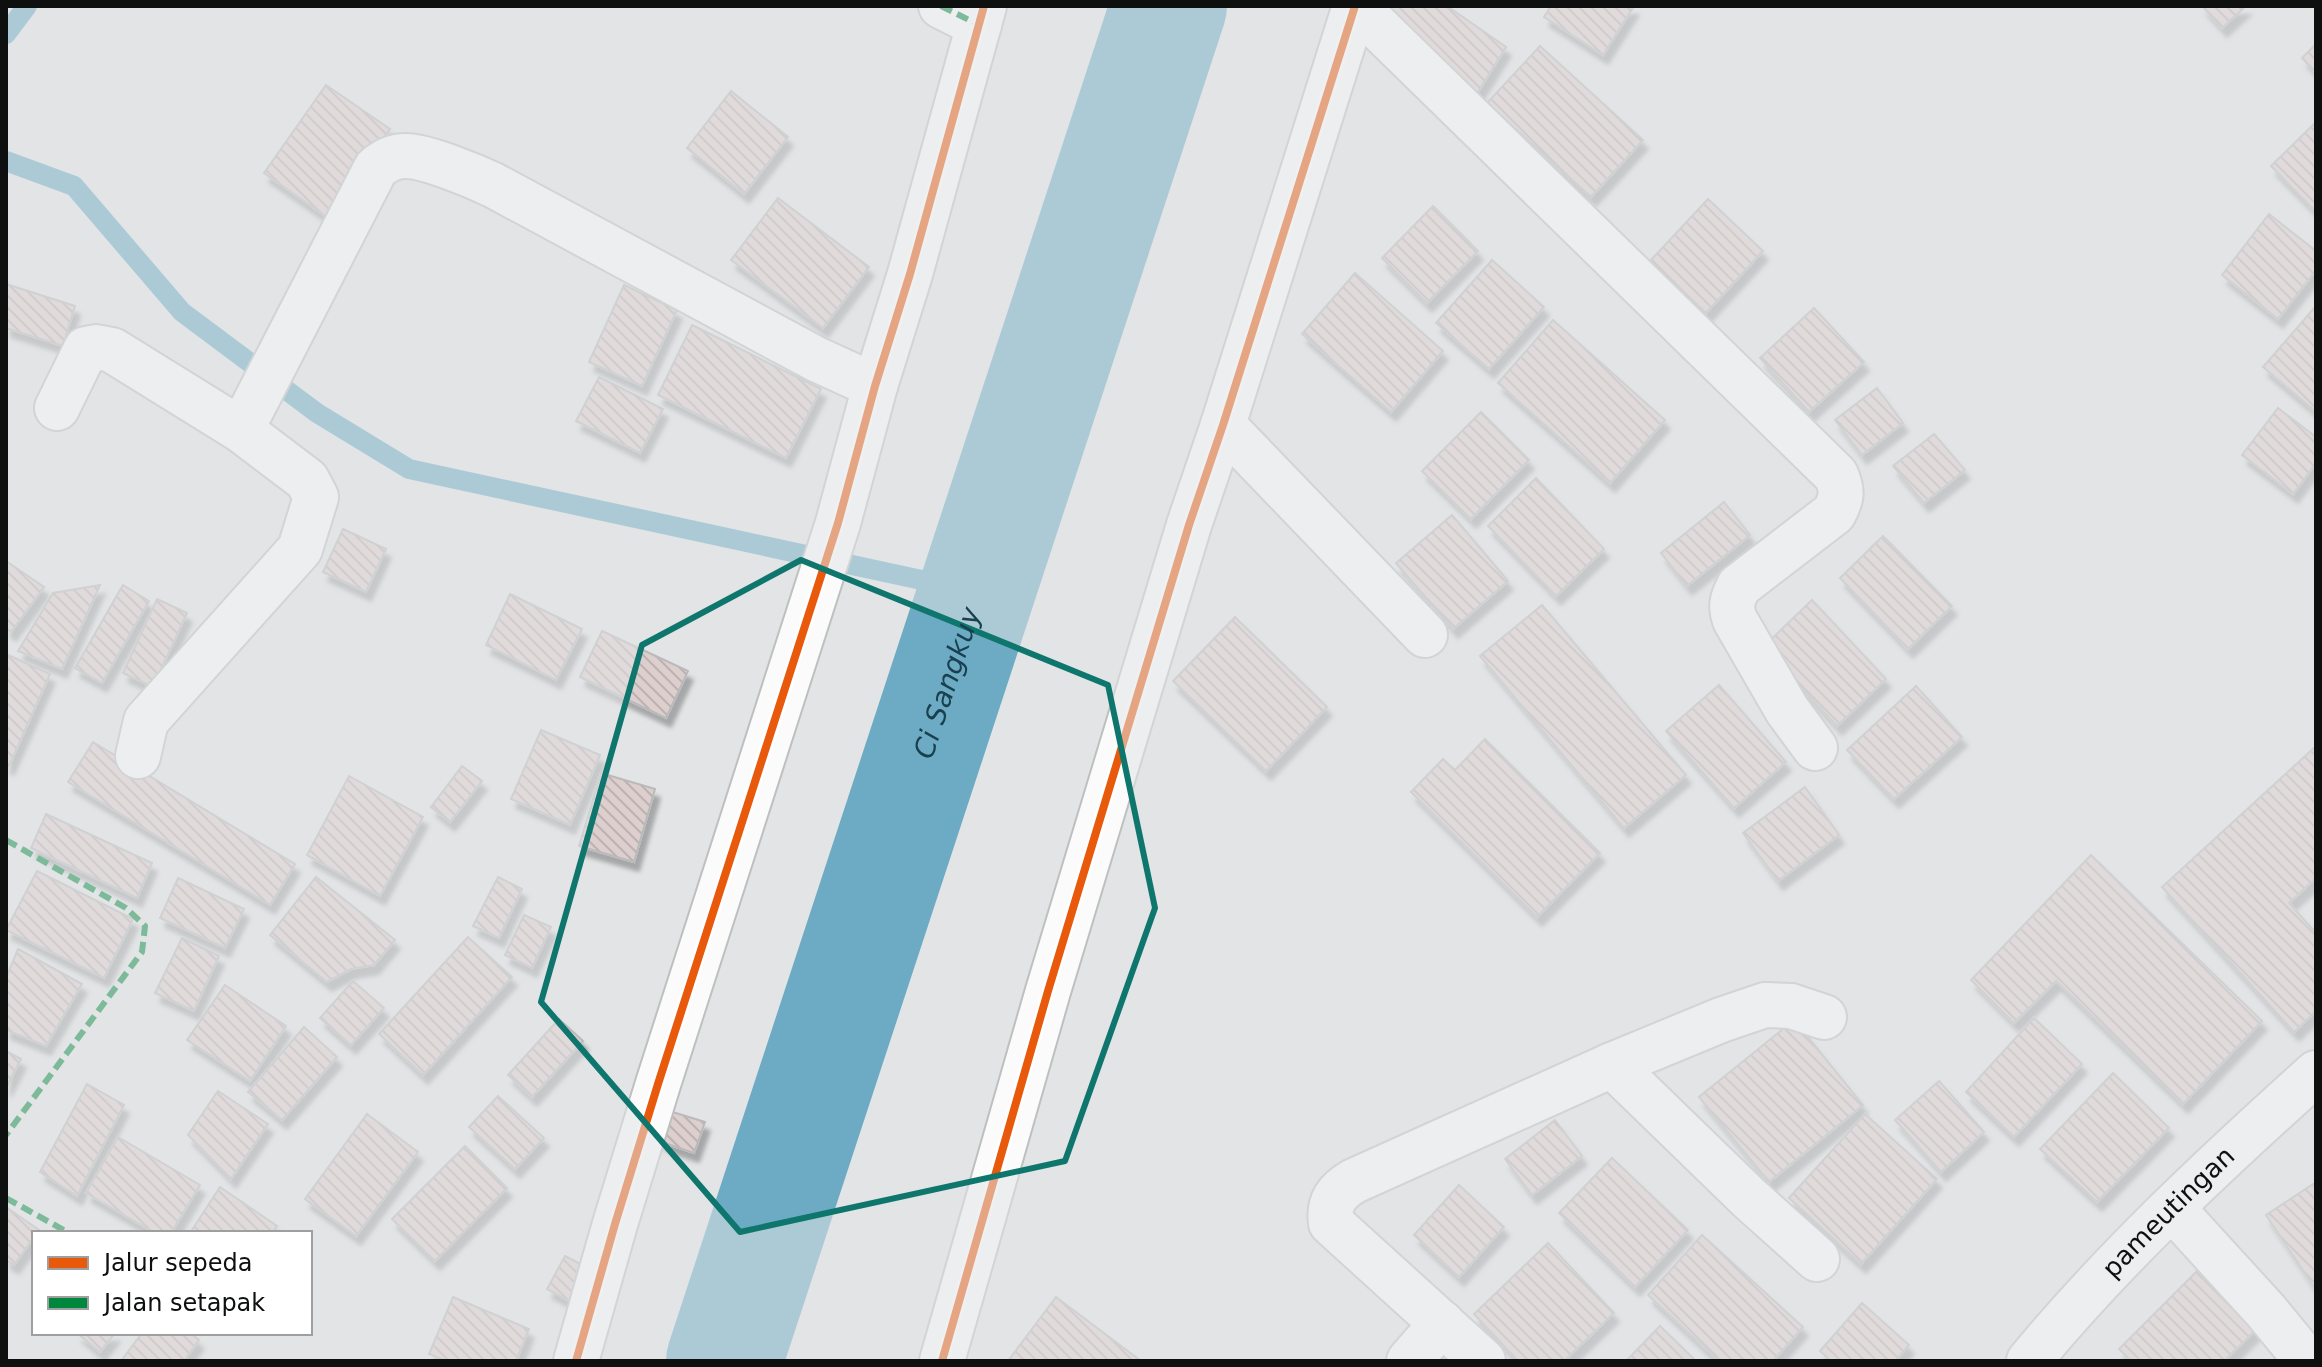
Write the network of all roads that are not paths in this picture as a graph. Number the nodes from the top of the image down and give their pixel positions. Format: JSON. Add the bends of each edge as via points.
{"nodes":[{"id":1,"x":1356,"y":6,"type":"edge"},
{"id":2,"x":968,"y":12,"type":"edge"},
{"id":3,"x":875,"y":386,"type":"junction"},
{"id":4,"x":57,"y":408,"type":"dead end"},
{"id":5,"x":246,"y":423,"type":"junction"},
{"id":6,"x":1223,"y":425,"type":"junction"},
{"id":7,"x":1425,"y":635,"type":"dead end"},
{"id":8,"x":1815,"y":748,"type":"dead end"},
{"id":9,"x":138,"y":756,"type":"dead end"},
{"id":10,"x":1824,"y":1017,"type":"dead end"},
{"id":11,"x":1612,"y":1065,"type":"junction"},
{"id":12,"x":2316,"y":1073,"type":"edge"},
{"id":13,"x":2172,"y":1208,"type":"junction"},
{"id":14,"x":1817,"y":1259,"type":"dead end"},
{"id":15,"x":1442,"y":1323,"type":"junction"},
{"id":16,"x":576,"y":1361,"type":"edge"},
{"id":17,"x":942,"y":1361,"type":"edge"},
{"id":18,"x":1409,"y":1361,"type":"edge"},
{"id":19,"x":1483,"y":1361,"type":"edge"},
{"id":20,"x":2029,"y":1361,"type":"edge"},
{"id":21,"x":2307,"y":1361,"type":"edge"}],
"edges":[{"from":1,"to":6,"type":"street"},
{"from":1,"to":8,"type":"street","via":[[1836,475],[1843,490],[1834,513],[1739,586],[1731,608],[1787,710]]},
{"from":2,"to":3,"type":"street","via":[[910,274]]},
{"from":3,"to":5,"type":"street","via":[[493,185],[408,156],[376,168]]},
{"from":3,"to":16,"type":"street","via":[[838,523],[658,1084]]},
{"from":4,"to":5,"type":"street","via":[[86,349],[96,347],[112,350]]},
{"from":5,"to":9,"type":"street","via":[[307,480],[316,497],[300,549],[146,721]]},
{"from":6,"to":7,"type":"street"},
{"from":6,"to":17,"type":"street","via":[[1048,991]]},
{"from":10,"to":11,"type":"street","via":[[1791,1006],[1765,1005]]},
{"from":11,"to":14,"type":"street"},
{"from":11,"to":15,"type":"street","via":[[1354,1181],[1334,1197],[1331,1223]]},
{"from":12,"to":13,"type":"street","name":"pameutingan"},
{"from":13,"to":20,"type":"street","name":"pameutingan"},
{"from":13,"to":21,"type":"street"},
{"from":15,"to":18,"type":"street"},
{"from":15,"to":19,"type":"street"}]}
